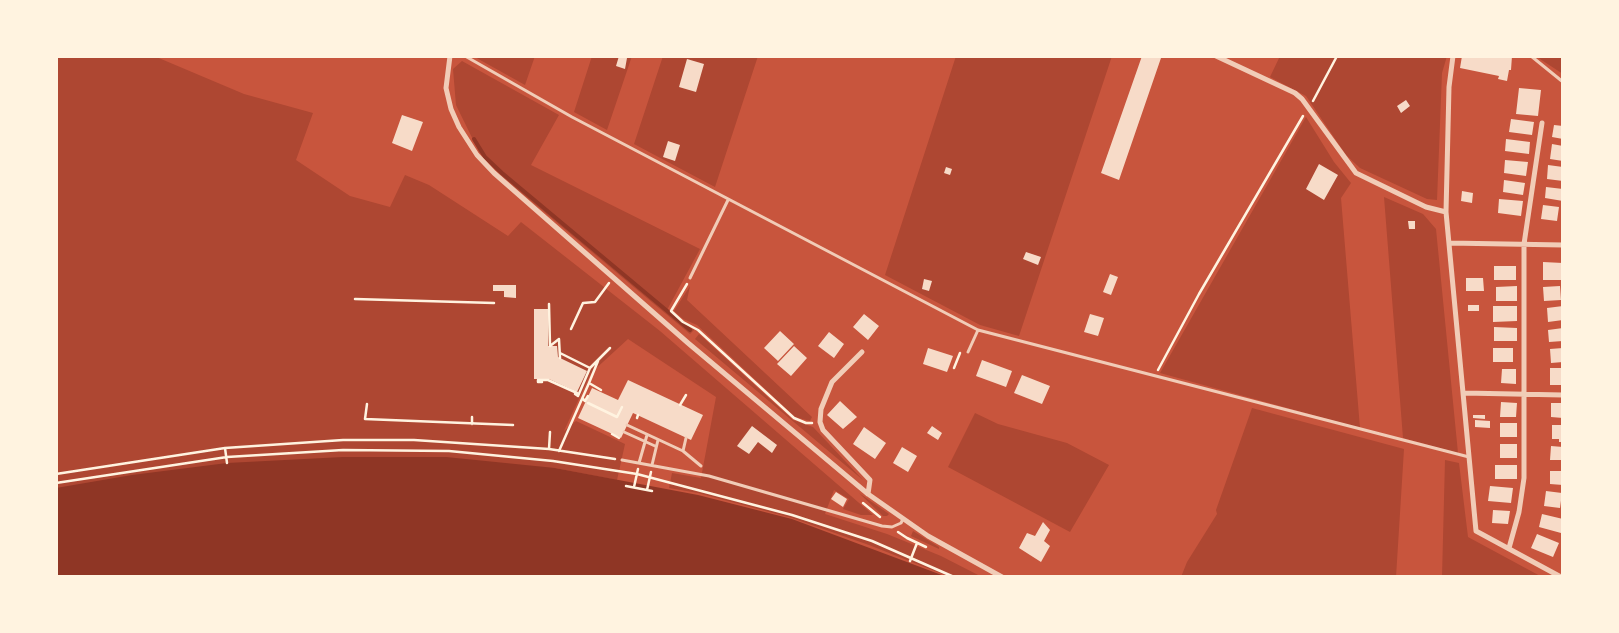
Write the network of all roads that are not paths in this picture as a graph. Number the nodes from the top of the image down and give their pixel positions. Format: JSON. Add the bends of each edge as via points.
{"nodes":[{"id":1,"x":450,"y":56,"type":"edge"},
{"id":2,"x":465,"y":56,"type":"edge"},
{"id":3,"x":1216,"y":56,"type":"edge"},
{"id":4,"x":1453,"y":56,"type":"edge"},
{"id":5,"x":1531,"y":56,"type":"edge"},
{"id":6,"x":1563,"y":82,"type":"edge"},
{"id":7,"x":1542,"y":124,"type":"dead end"},
{"id":8,"x":728,"y":200,"type":"junction"},
{"id":9,"x":1446,"y":212,"type":"junction"},
{"id":10,"x":1449,"y":243,"type":"junction"},
{"id":11,"x":1524,"y":244,"type":"junction"},
{"id":12,"x":1563,"y":245,"type":"edge"},
{"id":13,"x":690,"y":278,"type":"road end"},
{"id":14,"x":978,"y":330,"type":"junction"},
{"id":15,"x":862,"y":352,"type":"dead end"},
{"id":16,"x":968,"y":352,"type":"dead end"},
{"id":17,"x":1464,"y":394,"type":"junction"},
{"id":18,"x":1524,"y":395,"type":"junction"},
{"id":19,"x":1563,"y":395,"type":"edge"},
{"id":20,"x":627,"y":425,"type":"dead end"},
{"id":21,"x":624,"y":432,"type":"dead end"},
{"id":22,"x":648,"y":434,"type":"junction"},
{"id":23,"x":686,"y":438,"type":"dead end"},
{"id":24,"x":658,"y":440,"type":"junction"},
{"id":25,"x":645,"y":442,"type":"junction"},
{"id":26,"x":656,"y":446,"type":"junction"},
{"id":27,"x":683,"y":451,"type":"junction"},
{"id":28,"x":1469,"y":457,"type":"junction"},
{"id":29,"x":622,"y":460,"type":"road end"},
{"id":30,"x":639,"y":463,"type":"junction"},
{"id":31,"x":652,"y":466,"type":"junction"},
{"id":32,"x":701,"y":466,"type":"dead end"},
{"id":33,"x":868,"y":494,"type":"junction"},
{"id":34,"x":903,"y":519,"type":"junction"},
{"id":35,"x":1509,"y":548,"type":"junction"},
{"id":36,"x":1002,"y":577,"type":"edge"},
{"id":37,"x":1561,"y":577,"type":"edge"}],
"edges":[{"from":1,"to":33,"type":"street","via":[[446,76],[447,98],[459,127],[477,155],[494,173]]},
{"from":2,"to":8,"type":"lane"},
{"from":3,"to":9,"type":"street","via":[[1296,94],[1356,173]]},
{"from":4,"to":9,"type":"street","via":[[1449,87]]},
{"from":5,"to":6,"type":"lane"},
{"from":7,"to":11,"type":"street"},
{"from":8,"to":13,"type":"lane"},
{"from":8,"to":14,"type":"lane"},
{"from":9,"to":10,"type":"street"},
{"from":10,"to":11,"type":"street"},
{"from":10,"to":17,"type":"street"},
{"from":11,"to":12,"type":"street"},
{"from":11,"to":18,"type":"street"},
{"from":14,"to":16,"type":"lane"},
{"from":14,"to":28,"type":"lane"},
{"from":15,"to":33,"type":"street","via":[[832,382],[820,422],[823,430],[870,480]]},
{"from":17,"to":18,"type":"street"},
{"from":17,"to":28,"type":"street"},
{"from":18,"to":19,"type":"street"},
{"from":18,"to":35,"type":"street","via":[[1524,478]]},
{"from":20,"to":22,"type":"lane"},
{"from":21,"to":25,"type":"lane"},
{"from":22,"to":24,"type":"lane"},
{"from":22,"to":25,"type":"lane"},
{"from":23,"to":27,"type":"lane"},
{"from":24,"to":26,"type":"lane"},
{"from":24,"to":27,"type":"lane"},
{"from":25,"to":26,"type":"lane"},
{"from":25,"to":30,"type":"lane"},
{"from":26,"to":31,"type":"lane"},
{"from":27,"to":32,"type":"lane"},
{"from":28,"to":35,"type":"street","via":[[1476,531]]},
{"from":29,"to":30,"type":"lane"},
{"from":30,"to":31,"type":"lane"},
{"from":31,"to":34,"type":"lane","via":[[708,476],[871,524],[892,527]]},
{"from":33,"to":34,"type":"street"},
{"from":34,"to":36,"type":"street"},
{"from":35,"to":37,"type":"street"}]}
